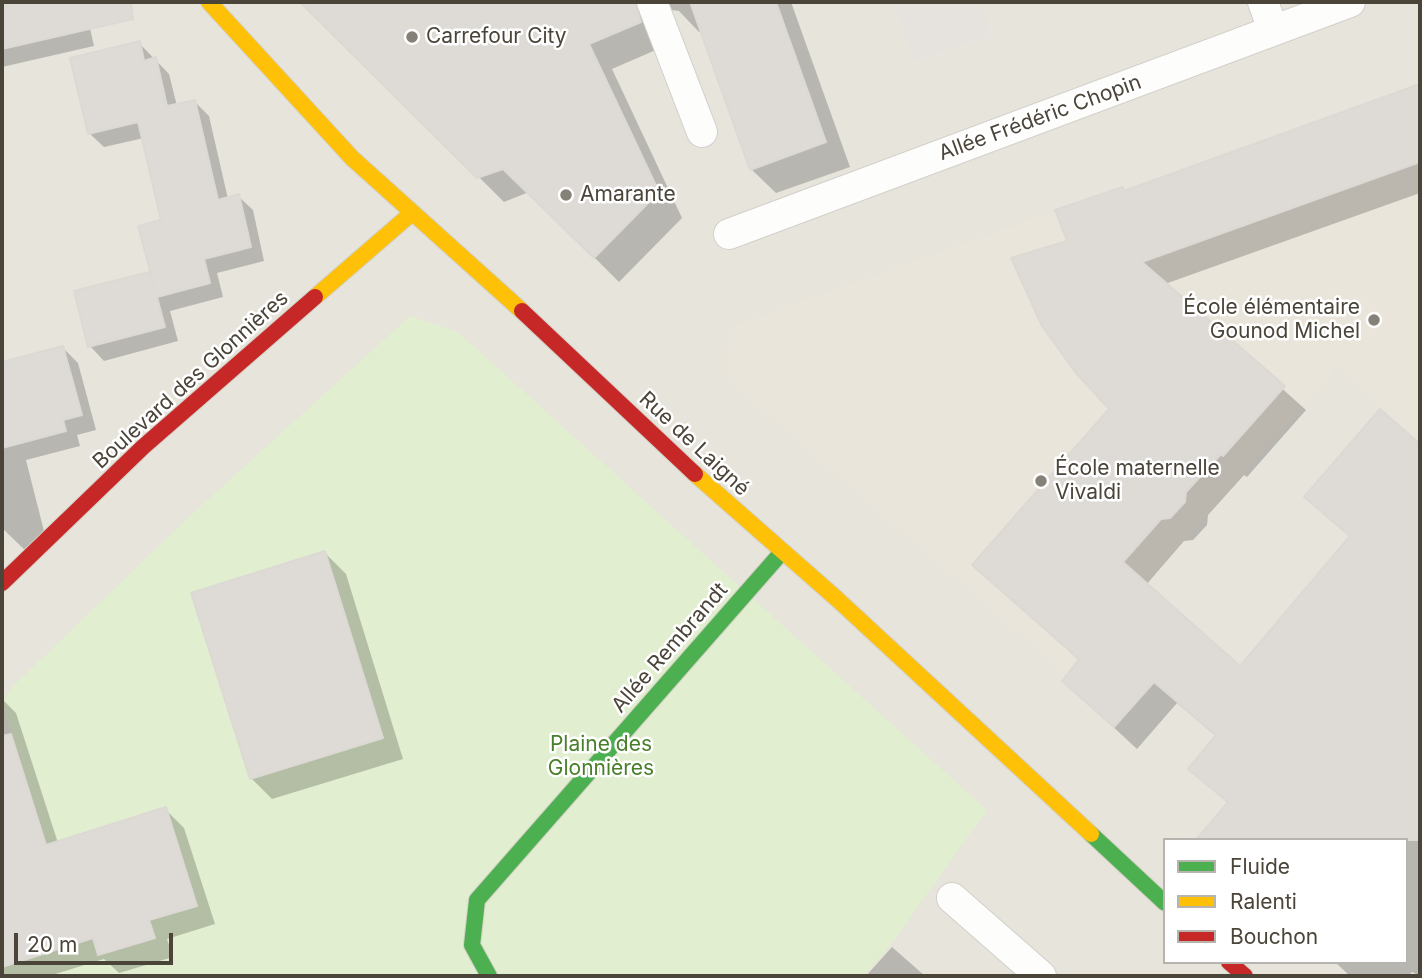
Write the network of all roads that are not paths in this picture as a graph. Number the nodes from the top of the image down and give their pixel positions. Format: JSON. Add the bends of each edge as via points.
{"nodes":[{"id":1,"x":209,"y":2,"type":"edge"},
{"id":2,"x":652,"y":2,"type":"edge"},
{"id":3,"x":1263,"y":2,"type":"edge"},
{"id":4,"x":1350,"y":2,"type":"edge"},
{"id":5,"x":1273,"y":30,"type":"junction"},
{"id":6,"x":702,"y":132,"type":"dead end"},
{"id":7,"x":412,"y":213,"type":"junction"},
{"id":8,"x":729,"y":234,"type":"dead end"},
{"id":9,"x":782,"y":552,"type":"junction"},
{"id":10,"x":2,"y":583,"type":"edge"},
{"id":11,"x":952,"y":898,"type":"dead end"},
{"id":12,"x":1163,"y":901,"type":"edge"},
{"id":13,"x":1231,"y":964,"type":"edge"},
{"id":14,"x":489,"y":976,"type":"edge"},
{"id":15,"x":1041,"y":976,"type":"edge"},
{"id":16,"x":1245,"y":976,"type":"edge"}],
"edges":[{"from":1,"to":7,"type":"street","name":"Rue de Laigné","via":[[352,158]]},
{"from":2,"to":6,"type":"lane"},
{"from":3,"to":5,"type":"lane"},
{"from":4,"to":5,"type":"lane","name":"Allée Frédéric Chopin"},
{"from":5,"to":8,"type":"lane","name":"Allée Frédéric Chopin"},
{"from":7,"to":9,"type":"street","name":"Rue de Laigné"},
{"from":7,"to":10,"type":"street","name":"Boulevard des Glonnières","via":[[143,447]]},
{"from":9,"to":12,"type":"street","name":"Rue de Laigné"},
{"from":9,"to":14,"type":"street","name":"Allée Rembrandt","via":[[477,900],[472,945]]},
{"from":11,"to":15,"type":"lane"},
{"from":13,"to":16,"type":"street"}]}
